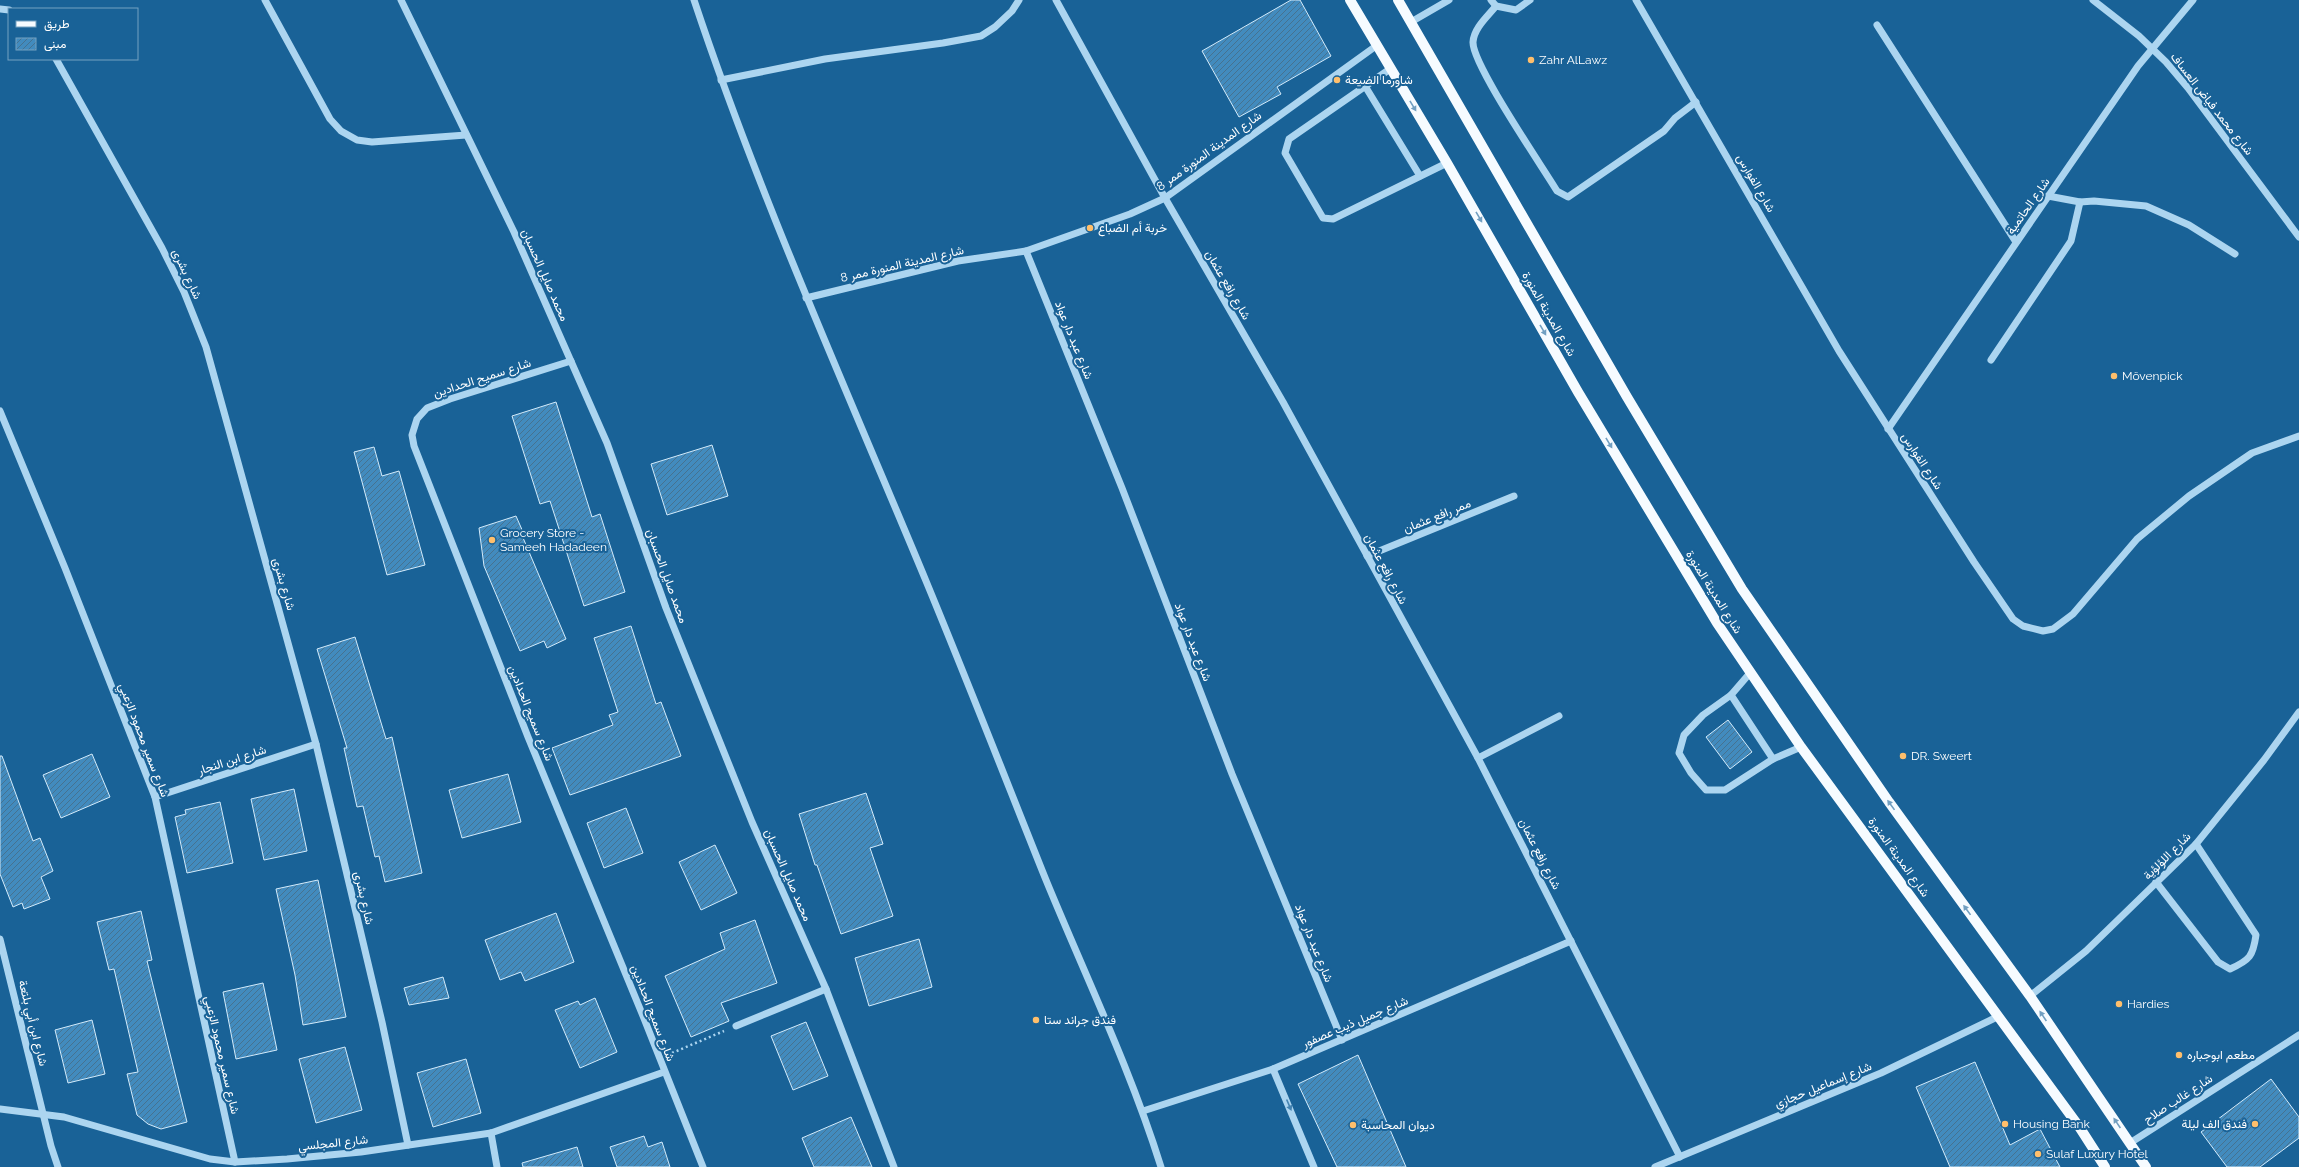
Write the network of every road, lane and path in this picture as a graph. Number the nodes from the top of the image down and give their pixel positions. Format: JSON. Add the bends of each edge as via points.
{"nodes":[{"id":1,"x":264,"y":0,"type":"edge"},
{"id":2,"x":401,"y":0,"type":"edge"},
{"id":3,"x":694,"y":0,"type":"edge"},
{"id":4,"x":1019,"y":0,"type":"edge"},
{"id":5,"x":1056,"y":0,"type":"edge"},
{"id":6,"x":1350,"y":0,"type":"edge"},
{"id":7,"x":1398,"y":0,"type":"edge"},
{"id":8,"x":1449,"y":0,"type":"edge"},
{"id":9,"x":1491,"y":0,"type":"edge"},
{"id":10,"x":1530,"y":0,"type":"edge"},
{"id":11,"x":1636,"y":0,"type":"edge"},
{"id":12,"x":2093,"y":0,"type":"edge"},
{"id":13,"x":2193,"y":0,"type":"edge"},
{"id":14,"x":1496,"y":6,"type":"junction"},
{"id":15,"x":1411,"y":22,"type":"junction"},
{"id":16,"x":1876,"y":25,"type":"dead end"},
{"id":17,"x":1376,"y":46,"type":"junction"},
{"id":18,"x":2152,"y":47,"type":"junction"},
{"id":19,"x":57,"y":60,"type":"edge"},
{"id":20,"x":1390,"y":68,"type":"junction"},
{"id":21,"x":721,"y":80,"type":"junction"},
{"id":22,"x":1365,"y":86,"type":"junction"},
{"id":23,"x":1696,"y":102,"type":"junction"},
{"id":24,"x":466,"y":135,"type":"junction"},
{"id":25,"x":1447,"y":163,"type":"junction"},
{"id":26,"x":1420,"y":176,"type":"junction"},
{"id":27,"x":2048,"y":196,"type":"junction"},
{"id":28,"x":1165,"y":198,"type":"junction"},
{"id":29,"x":2080,"y":202,"type":"junction"},
{"id":30,"x":2299,"y":237,"type":"edge"},
{"id":31,"x":2016,"y":242,"type":"junction"},
{"id":32,"x":1026,"y":251,"type":"junction"},
{"id":33,"x":2235,"y":254,"type":"dead end"},
{"id":34,"x":806,"y":298,"type":"junction"},
{"id":35,"x":1991,"y":360,"type":"dead end"},
{"id":36,"x":571,"y":361,"type":"junction"},
{"id":37,"x":0,"y":411,"type":"edge"},
{"id":38,"x":1888,"y":429,"type":"junction"},
{"id":39,"x":2299,"y":436,"type":"edge"},
{"id":40,"x":1514,"y":496,"type":"dead end"},
{"id":41,"x":1368,"y":556,"type":"junction"},
{"id":42,"x":1750,"y":673,"type":"junction"},
{"id":43,"x":1731,"y":695,"type":"junction"},
{"id":44,"x":2299,"y":712,"type":"edge"},
{"id":45,"x":1559,"y":716,"type":"dead end"},
{"id":46,"x":316,"y":744,"type":"junction"},
{"id":47,"x":1801,"y":747,"type":"junction"},
{"id":48,"x":1478,"y":758,"type":"junction"},
{"id":49,"x":1773,"y":759,"type":"junction"},
{"id":50,"x":155,"y":797,"type":"junction"},
{"id":51,"x":2196,"y":844,"type":"junction"},
{"id":52,"x":2156,"y":882,"type":"junction"},
{"id":53,"x":0,"y":939,"type":"edge"},
{"id":54,"x":1571,"y":941,"type":"junction"},
{"id":55,"x":826,"y":989,"type":"junction"},
{"id":56,"x":2030,"y":996,"type":"junction"},
{"id":57,"x":1997,"y":1017,"type":"junction"},
{"id":58,"x":736,"y":1026,"type":"joint"},
{"id":59,"x":2299,"y":1035,"type":"edge"},
{"id":60,"x":1342,"y":1040,"type":"junction"},
{"id":61,"x":659,"y":1059,"type":"junction"},
{"id":62,"x":1273,"y":1069,"type":"junction"},
{"id":63,"x":664,"y":1072,"type":"junction"},
{"id":64,"x":0,"y":1109,"type":"edge"},
{"id":65,"x":1143,"y":1111,"type":"junction"},
{"id":66,"x":43,"y":1114,"type":"junction"},
{"id":67,"x":491,"y":1133,"type":"junction"},
{"id":68,"x":2130,"y":1143,"type":"junction"},
{"id":69,"x":408,"y":1146,"type":"junction"},
{"id":70,"x":1680,"y":1157,"type":"junction"},
{"id":71,"x":287,"y":1159,"type":"junction"},
{"id":72,"x":235,"y":1162,"type":"junction"},
{"id":73,"x":58,"y":1167,"type":"edge"},
{"id":74,"x":289,"y":1167,"type":"edge"},
{"id":75,"x":497,"y":1167,"type":"edge"},
{"id":76,"x":703,"y":1167,"type":"edge"},
{"id":77,"x":894,"y":1167,"type":"edge"},
{"id":78,"x":1161,"y":1167,"type":"edge"},
{"id":79,"x":1314,"y":1167,"type":"edge"},
{"id":80,"x":1655,"y":1167,"type":"edge"},
{"id":81,"x":2105,"y":1167,"type":"edge"},
{"id":82,"x":2146,"y":1167,"type":"edge"}],
"edges":[{"from":1,"to":24,"type":"street","via":[[315,95],[341,131],[357,140],[372,142]]},
{"from":2,"to":24,"type":"street","name":"محمد صايل الحسبان"},
{"from":3,"to":21,"type":"street"},
{"from":4,"to":21,"type":"street","via":[[1012,11],[980,36],[825,59]]},
{"from":5,"to":28,"type":"street","name":"شارع رافع عثمان"},
{"from":6,"to":17,"type":"main road","name":"شارع المدينة المنورة"},
{"from":7,"to":15,"type":"main road","name":"شارع المدينة المنورة"},
{"from":8,"to":15,"type":"street"},
{"from":9,"to":14,"type":"street"},
{"from":10,"to":14,"type":"street","via":[[1516,10]]},
{"from":11,"to":23,"type":"street","name":"شارع الفوارس"},
{"from":12,"to":18,"type":"street","name":"شارع محمد فياض العساف"},
{"from":13,"to":18,"type":"street","name":"شارع الحاتمية"},
{"from":14,"to":23,"type":"street","via":[[1478,27],[1473,43],[1487,78],[1557,191],[1568,197],[1664,131]]},
{"from":56,"to":15,"type":"main road","name":"شارع المدينة المنورة","one_way":true,"via":[[1889,802],[1742,589],[1627,397]]},
{"from":16,"to":31,"type":"street"},
{"from":17,"to":20,"type":"main road","name":"شارع المدينة المنورة"},
{"from":17,"to":28,"type":"street","name":"شارع المدينة المنورة ممر 8"},
{"from":18,"to":27,"type":"street","name":"شارع الحاتمية"},
{"from":18,"to":30,"type":"street","name":"شارع محمد فياض العساف","via":[[2188,88]]},
{"from":19,"to":46,"type":"street","name":"شارع بشرى","via":[[162,248],[184,292],[206,347]]},
{"from":20,"to":22,"type":"street"},
{"from":20,"to":25,"type":"main road","name":"شارع المدينة المنورة","one_way":true},
{"from":21,"to":34,"type":"street"},
{"from":22,"to":26,"type":"street"},
{"from":22,"to":26,"type":"street","via":[[1289,139],[1285,153],[1323,218],[1333,219]]},
{"from":23,"to":38,"type":"street","name":"شارع الفوارس","via":[[1839,351]]},
{"from":24,"to":36,"type":"street","name":"محمد صايل الحسبان","via":[[514,232]]},
{"from":25,"to":26,"type":"street"},
{"from":25,"to":42,"type":"main road","name":"شارع المدينة المنورة","one_way":true,"via":[[1672,550]]},
{"from":27,"to":29,"type":"street"},
{"from":27,"to":31,"type":"street","name":"شارع الحاتمية"},
{"from":28,"to":32,"type":"street","name":"شارع المدينة المنورة ممر 8","via":[[1130,214]]},
{"from":28,"to":41,"type":"street","name":"شارع رافع عثمان","via":[[1283,402]]},
{"from":29,"to":33,"type":"street","via":[[2146,206],[2189,225]]},
{"from":29,"to":35,"type":"street","via":[[2070,241]]},
{"from":31,"to":38,"type":"street","name":"شارع الحاتمية"},
{"from":32,"to":34,"type":"street","name":"شارع المدينة المنورة ممر 8","via":[[958,261]]},
{"from":32,"to":60,"type":"street","name":"شارع عبد دار عواد","via":[[1122,488],[1232,774]]},
{"from":34,"to":65,"type":"street","via":[[926,581],[1066,929]]},
{"from":36,"to":55,"type":"street","name":"محمد صايل الحسبان","via":[[607,442],[666,608],[749,814]]},
{"from":36,"to":61,"type":"street","name":"شارع سميح الحدادين","via":[[450,398],[427,408],[417,419],[412,435],[425,479]]},
{"from":37,"to":50,"type":"street","name":"شارع سمير محمود الزعبي"},
{"from":38,"to":39,"type":"street","name":"شارع الفوارس","via":[[2013,619],[2028,628],[2043,631],[2053,629],[2073,614],[2137,539],[2189,496],[2252,452]]},
{"from":40,"to":41,"type":"street","name":"ممر رافع عثمان"},
{"from":41,"to":48,"type":"street","name":"شارع رافع عثمان"},
{"from":42,"to":43,"type":"street"},
{"from":42,"to":47,"type":"main road","name":"شارع المدينة المنورة"},
{"from":43,"to":49,"type":"street"},
{"from":43,"to":49,"type":"street","via":[[1703,715],[1684,735],[1679,753],[1691,773],[1706,790],[1725,790]]},
{"from":44,"to":51,"type":"street","name":"شارع اللؤلؤية"},
{"from":45,"to":48,"type":"street"},
{"from":46,"to":50,"type":"street","name":"شارع ابن النجار"},
{"from":46,"to":69,"type":"street","name":"شارع بشرى","via":[[382,1022]]},
{"from":47,"to":49,"type":"street"},
{"from":47,"to":57,"type":"main road","name":"شارع المدينة المنورة"},
{"from":48,"to":54,"type":"street","name":"شارع رافع عثمان"},
{"from":50,"to":72,"type":"street","name":"شارع سمير محمود الزعبي"},
{"from":51,"to":52,"type":"street","name":"شارع اللؤلؤية"},
{"from":51,"to":52,"type":"street","via":[[2256,935],[2254,953],[2244,963],[2230,969],[2218,962]]},
{"from":52,"to":56,"type":"street","name":"شارع اللؤلؤية","via":[[2086,951]]},
{"from":53,"to":66,"type":"street","name":"شارع ابن أبي بلتعة"},
{"from":54,"to":60,"type":"street","name":"شارع جميل ذيب عصفور"},
{"from":54,"to":70,"type":"street","name":"شارع رافع عثمان"},
{"from":55,"to":58,"type":"street"},
{"from":55,"to":77,"type":"street","name":"محمد صايل الحسبان"},
{"from":68,"to":56,"type":"main road","name":"شارع المدينة المنورة","one_way":true},
{"from":57,"to":70,"type":"street","name":"شارع إسماعيل حجازي","via":[[1882,1073]]},
{"from":57,"to":81,"type":"main road","name":"شارع المدينة المنورة","via":[[2080,1128]]},
{"from":58,"to":61,"type":"path"},
{"from":59,"to":68,"type":"street","name":"شارع غالب صلاح"},
{"from":60,"to":62,"type":"street","name":"شارع جميل ذيب عصفور"},
{"from":61,"to":63,"type":"street","name":"شارع سميح الحدادين"},
{"from":62,"to":65,"type":"street","name":"شارع جميل ذيب عصفور"},
{"from":62,"to":79,"type":"street","one_way":true},
{"from":63,"to":67,"type":"street","name":"شارع المجلسي"},
{"from":63,"to":76,"type":"street","name":"شارع سميح الحدادين"},
{"from":64,"to":66,"type":"street","name":"شارع المجلسي"},
{"from":65,"to":78,"type":"street"},
{"from":66,"to":72,"type":"street","name":"شارع المجلسي","via":[[92,1124],[184,1153]]},
{"from":66,"to":73,"type":"street","name":"شارع ابن أبي بلتعة"},
{"from":67,"to":69,"type":"street","name":"شارع المجلسي"},
{"from":67,"to":75,"type":"street"},
{"from":68,"to":82,"type":"main road","name":"شارع المدينة المنورة"},
{"from":69,"to":71,"type":"street","name":"شارع المجلسي"},
{"from":70,"to":80,"type":"street","name":"شارع إسماعيل حجازي"},
{"from":71,"to":72,"type":"street","name":"شارع المجلسي"},
{"from":71,"to":74,"type":"street"}]}
